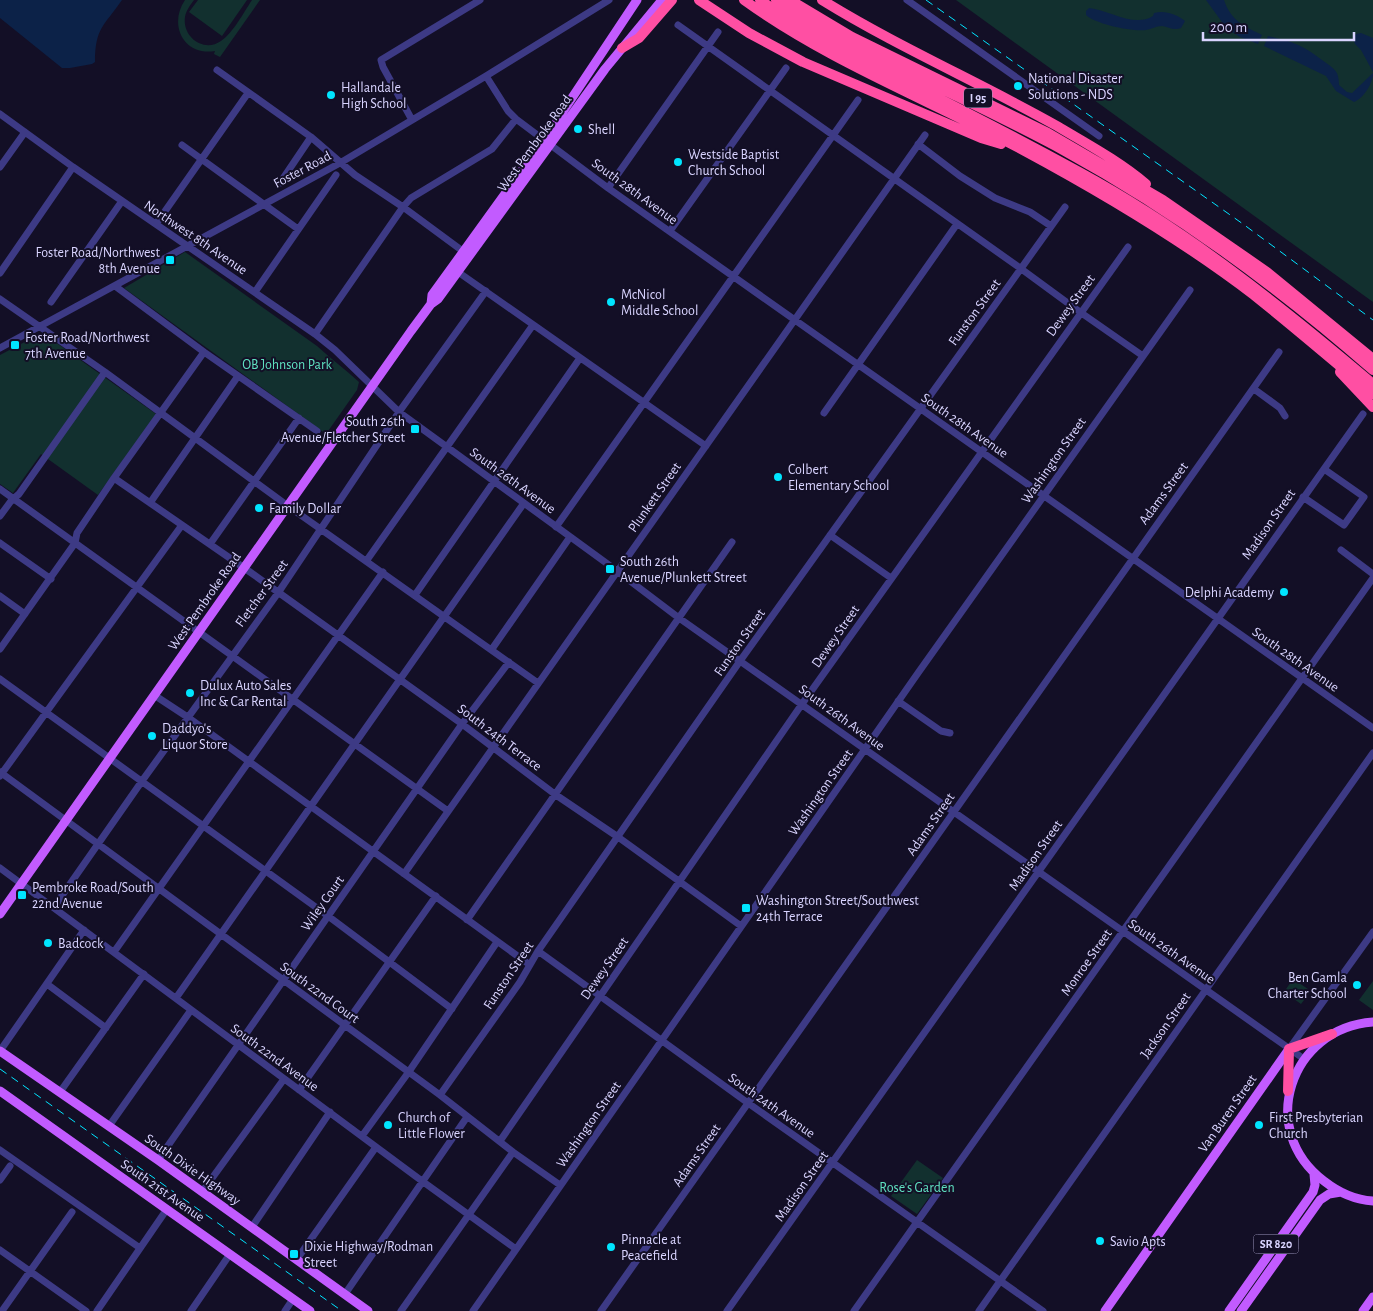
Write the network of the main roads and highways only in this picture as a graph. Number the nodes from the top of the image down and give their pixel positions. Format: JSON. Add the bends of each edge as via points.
{"nodes":[{"id":1,"x":637,"y":0,"type":"edge"},
{"id":2,"x":662,"y":0,"type":"edge"},
{"id":3,"x":672,"y":0,"type":"edge"},
{"id":4,"x":699,"y":0,"type":"edge"},
{"id":5,"x":744,"y":0,"type":"edge"},
{"id":6,"x":760,"y":0,"type":"edge"},
{"id":7,"x":776,"y":0,"type":"edge"},
{"id":8,"x":790,"y":0,"type":"edge"},
{"id":9,"x":822,"y":0,"type":"edge"},
{"id":10,"x":622,"y":48,"type":"junction"},
{"id":11,"x":547,"y":143,"type":"junction"},
{"id":12,"x":1024,"y":150,"type":"junction"},
{"id":13,"x":1163,"y":200,"type":"junction"},
{"id":14,"x":431,"y":304,"type":"junction"},
{"id":15,"x":1325,"y":353,"type":"junction"},
{"id":16,"x":1373,"y":359,"type":"edge"},
{"id":17,"x":1373,"y":370,"type":"edge"},
{"id":18,"x":1373,"y":384,"type":"edge"},
{"id":19,"x":1373,"y":394,"type":"edge"},
{"id":20,"x":1373,"y":407,"type":"edge"},
{"id":21,"x":0,"y":914,"type":"edge"},
{"id":22,"x":1373,"y":1022,"type":"edge"},
{"id":23,"x":1332,"y":1034,"type":"junction"},
{"id":24,"x":1289,"y":1049,"type":"junction"},
{"id":25,"x":0,"y":1051,"type":"edge"},
{"id":26,"x":0,"y":1091,"type":"edge"},
{"id":27,"x":1288,"y":1091,"type":"junction"},
{"id":28,"x":1314,"y":1174,"type":"junction"},
{"id":29,"x":1341,"y":1192,"type":"junction"},
{"id":30,"x":1373,"y":1201,"type":"edge"},
{"id":31,"x":1373,"y":1297,"type":"edge"},
{"id":32,"x":310,"y":1311,"type":"edge"},
{"id":33,"x":368,"y":1311,"type":"edge"},
{"id":34,"x":1105,"y":1311,"type":"edge"},
{"id":35,"x":1229,"y":1311,"type":"edge"},
{"id":36,"x":1241,"y":1311,"type":"edge"},
{"id":37,"x":1363,"y":1311,"type":"edge"}],
"edges":[{"from":1,"to":11,"type":"main road","name":"West Pembroke Road"},
{"from":2,"to":10,"type":"main road","name":"West Pembroke Road"},
{"from":3,"to":10,"type":"highway","via":[[639,38]]},
{"from":4,"to":12,"type":"highway","via":[[749,33],[803,62],[981,138]]},
{"from":5,"to":12,"type":"highway","number":"I 95","via":[[843,61]]},
{"from":6,"to":18,"type":"highway","via":[[828,43],[1081,172],[1165,223],[1256,287]]},
{"from":7,"to":17,"type":"highway","via":[[840,39],[1064,151],[1133,190],[1284,295]]},
{"from":8,"to":13,"type":"highway","number":"I 95","via":[[852,37],[1048,133]]},
{"from":9,"to":13,"type":"highway","via":[[920,56],[1068,133],[1134,174]]},
{"from":10,"to":11,"type":"main road","name":"West Pembroke Road"},
{"from":11,"to":14,"type":"main road","name":"West Pembroke Road","via":[[458,272]]},
{"from":11,"to":14,"type":"main road","name":"West Pembroke Road","via":[[432,295]]},
{"from":12,"to":15,"type":"highway","number":"I 95","via":[[1116,202],[1192,251]]},
{"from":13,"to":16,"type":"highway","number":"I 95","via":[[1267,272]]},
{"from":14,"to":21,"type":"main road","name":"West Pembroke Road"},
{"from":15,"to":19,"type":"highway","number":"I 95"},
{"from":15,"to":20,"type":"highway"},
{"from":22,"to":23,"type":"main road","via":[[1346,1026]]},
{"from":23,"to":24,"type":"highway"},
{"from":23,"to":27,"type":"main road","via":[[1304,1059]]},
{"from":24,"to":27,"type":"highway"},
{"from":24,"to":34,"type":"main road","name":"Van Buren Street"},
{"from":25,"to":33,"type":"main road","name":"South Dixie Highway"},
{"from":26,"to":32,"type":"main road","name":"South 21st Avenue"},
{"from":27,"to":28,"type":"main road","via":[[1288,1119],[1294,1146]]},
{"from":28,"to":29,"type":"main road"},
{"from":28,"to":35,"type":"main road","number":"SR 820","via":[[1312,1192]]},
{"from":29,"to":30,"type":"main road"},
{"from":29,"to":36,"type":"main road","number":"SR 820","via":[[1320,1200]]},
{"from":31,"to":37,"type":"main road"}]}
